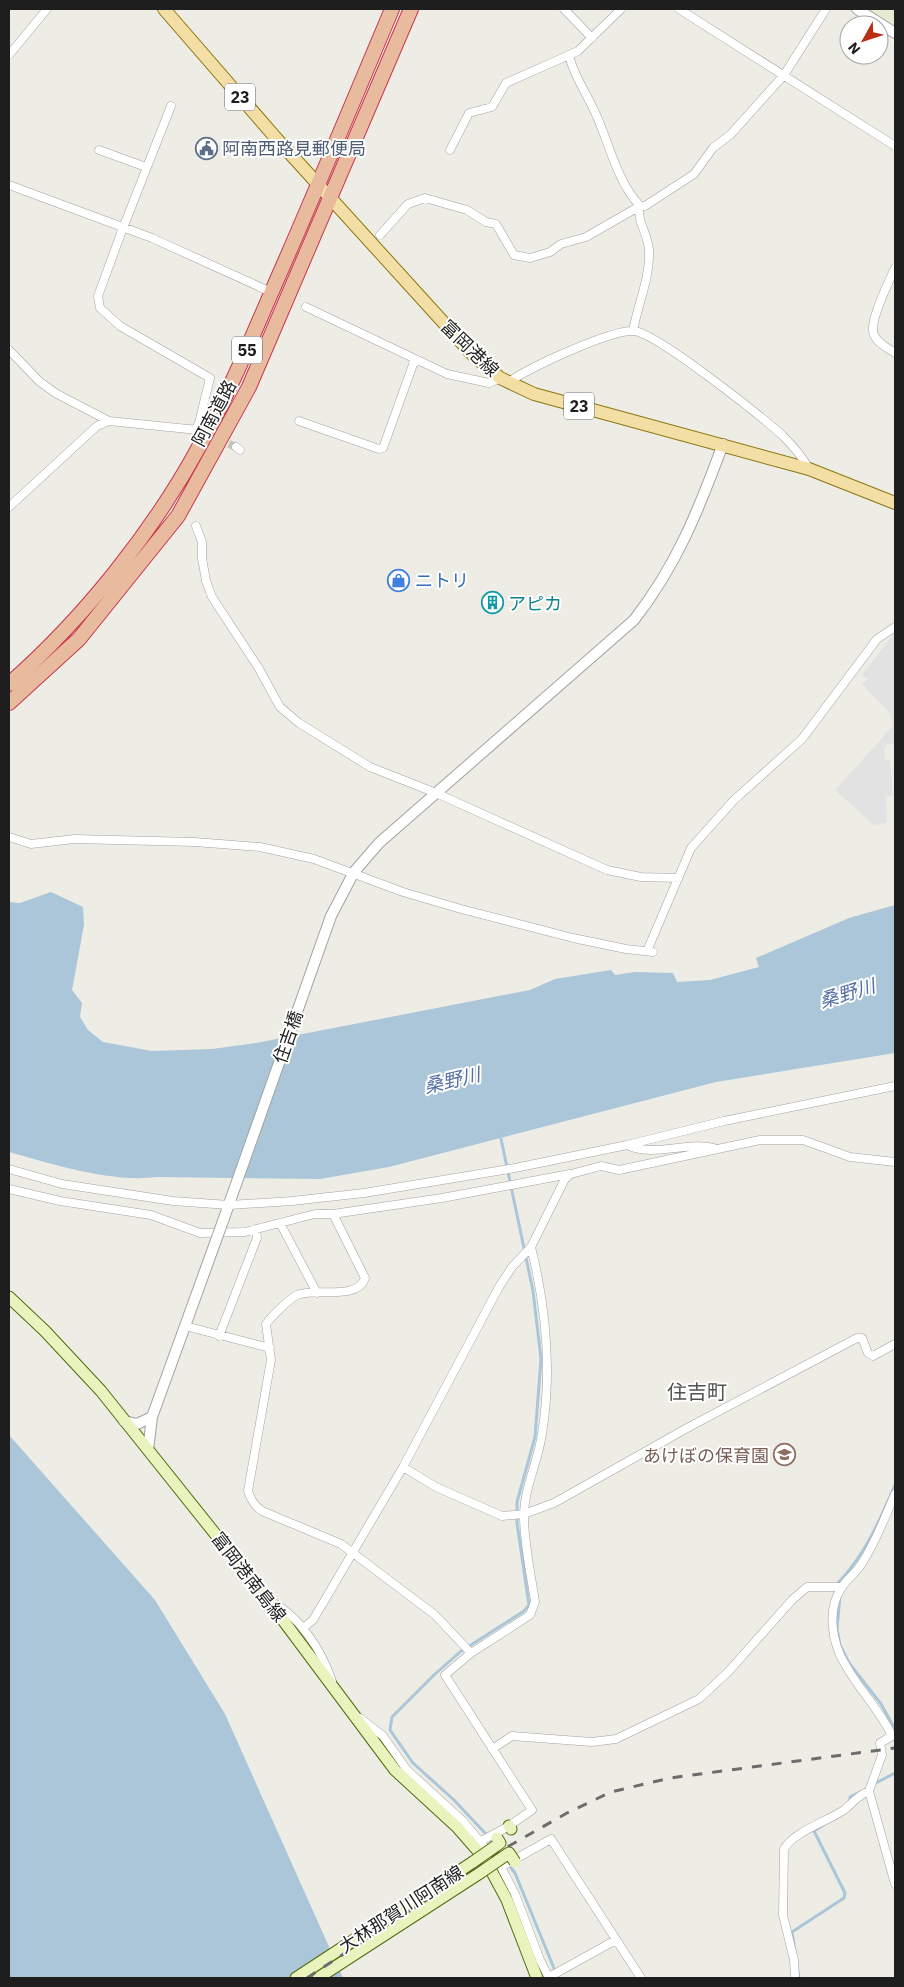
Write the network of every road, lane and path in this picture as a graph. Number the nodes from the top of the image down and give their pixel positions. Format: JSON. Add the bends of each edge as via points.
{"nodes":[{"id":1,"x":47,"y":9,"type":"edge"},
{"id":2,"x":164,"y":9,"type":"edge"},
{"id":3,"x":392,"y":9,"type":"edge"},
{"id":4,"x":411,"y":9,"type":"edge"},
{"id":5,"x":564,"y":9,"type":"edge"},
{"id":6,"x":621,"y":9,"type":"edge"},
{"id":7,"x":680,"y":9,"type":"edge"},
{"id":8,"x":826,"y":9,"type":"edge"},
{"id":9,"x":857,"y":9,"type":"edge"},
{"id":10,"x":895,"y":33,"type":"edge"},
{"id":11,"x":592,"y":38,"type":"junction"},
{"id":12,"x":9,"y":55,"type":"edge"},
{"id":13,"x":569,"y":55,"type":"junction"},
{"id":14,"x":784,"y":75,"type":"junction"},
{"id":15,"x":171,"y":106,"type":"dead end"},
{"id":16,"x":895,"y":146,"type":"edge"},
{"id":17,"x":99,"y":150,"type":"dead end"},
{"id":18,"x":450,"y":150,"type":"dead end"},
{"id":19,"x":146,"y":167,"type":"junction"},
{"id":20,"x":318,"y":185,"type":"junction"},
{"id":21,"x":9,"y":186,"type":"edge"},
{"id":22,"x":330,"y":199,"type":"junction"},
{"id":23,"x":640,"y":206,"type":"junction"},
{"id":24,"x":123,"y":228,"type":"junction"},
{"id":25,"x":380,"y":235,"type":"dead end"},
{"id":26,"x":895,"y":268,"type":"edge"},
{"id":27,"x":272,"y":292,"type":"junction"},
{"id":28,"x":306,"y":307,"type":"dead end"},
{"id":29,"x":633,"y":331,"type":"junction"},
{"id":30,"x":9,"y":350,"type":"edge"},
{"id":31,"x":895,"y":353,"type":"edge"},
{"id":32,"x":415,"y":359,"type":"junction"},
{"id":33,"x":504,"y":380,"type":"junction"},
{"id":34,"x":109,"y":421,"type":"junction"},
{"id":35,"x":299,"y":421,"type":"dead end"},
{"id":36,"x":723,"y":444,"type":"junction"},
{"id":37,"x":809,"y":469,"type":"junction"},
{"id":38,"x":895,"y":503,"type":"edge"},
{"id":39,"x":9,"y":507,"type":"edge"},
{"id":40,"x":196,"y":526,"type":"dead end"},
{"id":41,"x":895,"y":628,"type":"edge"},
{"id":42,"x":9,"y":684,"type":"edge"},
{"id":43,"x":9,"y":703,"type":"edge"},
{"id":44,"x":436,"y":793,"type":"junction"},
{"id":45,"x":9,"y":837,"type":"edge"},
{"id":46,"x":352,"y":876,"type":"junction"},
{"id":47,"x":678,"y":878,"type":"junction"},
{"id":48,"x":895,"y":1086,"type":"edge"},
{"id":49,"x":627,"y":1145,"type":"junction"},
{"id":50,"x":716,"y":1149,"type":"junction"},
{"id":51,"x":895,"y":1162,"type":"edge"},
{"id":52,"x":9,"y":1169,"type":"edge"},
{"id":53,"x":571,"y":1174,"type":"junction"},
{"id":54,"x":9,"y":1189,"type":"edge"},
{"id":55,"x":230,"y":1201,"type":"junction"},
{"id":56,"x":333,"y":1214,"type":"junction"},
{"id":57,"x":280,"y":1223,"type":"junction"},
{"id":58,"x":256,"y":1229,"type":"junction"},
{"id":59,"x":530,"y":1248,"type":"junction"},
{"id":60,"x":317,"y":1292,"type":"junction"},
{"id":61,"x":9,"y":1298,"type":"edge"},
{"id":62,"x":185,"y":1326,"type":"junction"},
{"id":63,"x":219,"y":1336,"type":"junction"},
{"id":64,"x":895,"y":1344,"type":"edge"},
{"id":65,"x":270,"y":1348,"type":"junction"},
{"id":66,"x":152,"y":1417,"type":"junction"},
{"id":67,"x":124,"y":1420,"type":"junction"},
{"id":68,"x":148,"y":1450,"type":"junction"},
{"id":69,"x":403,"y":1467,"type":"junction"},
{"id":70,"x":895,"y":1494,"type":"edge"},
{"id":71,"x":522,"y":1514,"type":"junction"},
{"id":72,"x":353,"y":1553,"type":"junction"},
{"id":73,"x":842,"y":1587,"type":"junction"},
{"id":74,"x":268,"y":1600,"type":"junction"},
{"id":75,"x":303,"y":1628,"type":"junction"},
{"id":76,"x":468,"y":1649,"type":"junction"},
{"id":77,"x":334,"y":1687,"type":"junction"},
{"id":78,"x":352,"y":1712,"type":"junction"},
{"id":79,"x":492,"y":1749,"type":"junction"},
{"id":80,"x":869,"y":1791,"type":"junction"},
{"id":81,"x":495,"y":1836,"type":"junction"},
{"id":82,"x":483,"y":1840,"type":"junction"},
{"id":83,"x":485,"y":1859,"type":"joint"},
{"id":84,"x":511,"y":1862,"type":"junction"},
{"id":85,"x":895,"y":1884,"type":"edge"},
{"id":86,"x":614,"y":1941,"type":"junction"},
{"id":87,"x":547,"y":1977,"type":"edge"},
{"id":88,"x":296,"y":1978,"type":"edge"},
{"id":89,"x":318,"y":1978,"type":"edge"},
{"id":90,"x":641,"y":1978,"type":"edge"},
{"id":91,"x":795,"y":1978,"type":"edge"}],
"edges":[{"from":1,"to":12,"type":"street"},
{"from":2,"to":20,"type":"main road","name":"富岡港線","number":"23"},
{"from":3,"to":20,"type":"highway","name":"阿南道路","number":"55"},
{"from":4,"to":22,"type":"highway","name":"阿南道路","number":"55"},
{"from":5,"to":11,"type":"street"},
{"from":6,"to":11,"type":"street"},
{"from":7,"to":14,"type":"street"},
{"from":8,"to":14,"type":"street"},
{"from":9,"to":10,"type":"street"},
{"from":11,"to":13,"type":"street"},
{"from":13,"to":18,"type":"street","via":[[506,84],[492,107],[469,113]]},
{"from":13,"to":23,"type":"street","via":[[607,148]]},
{"from":14,"to":16,"type":"street"},
{"from":14,"to":23,"type":"street","via":[[731,134],[713,148],[694,174],[645,206]]},
{"from":15,"to":19,"type":"street"},
{"from":17,"to":19,"type":"street"},
{"from":19,"to":24,"type":"street"},
{"from":20,"to":22,"type":"main road","name":"富岡港線","number":"23"},
{"from":20,"to":27,"type":"highway","name":"阿南道路","number":"55"},
{"from":21,"to":24,"type":"street"},
{"from":22,"to":33,"type":"main road","name":"富岡港線","number":"23","via":[[472,355]]},
{"from":22,"to":43,"type":"highway","name":"阿南道路","number":"55","via":[[249,387],[178,516],[78,639]]},
{"from":23,"to":25,"type":"street","via":[[586,237],[530,258],[514,255],[496,224],[486,222],[467,210],[425,198],[408,204]]},
{"from":23,"to":29,"type":"street","via":[[638,214],[649,241],[649,253],[645,292],[637,308]]},
{"from":24,"to":27,"type":"street"},
{"from":24,"to":34,"type":"street","via":[[98,296],[100,308],[120,326],[210,378],[197,430]]},
{"from":26,"to":31,"type":"street","via":[[873,324],[879,342]]},
{"from":27,"to":42,"type":"highway","name":"阿南道路","number":"55","via":[[200,447],[161,508],[68,627]]},
{"from":28,"to":32,"type":"street"},
{"from":29,"to":33,"type":"street","via":[[589,343]]},
{"from":29,"to":37,"type":"street","via":[[661,343],[718,384],[782,435],[803,457]]},
{"from":30,"to":34,"type":"street","via":[[40,382]]},
{"from":32,"to":33,"type":"street","via":[[446,374],[489,383]]},
{"from":32,"to":35,"type":"street","via":[[383,448]]},
{"from":33,"to":36,"type":"main road","name":"富岡港線","number":"23","via":[[534,394]]},
{"from":34,"to":39,"type":"street","via":[[97,426]]},
{"from":36,"to":37,"type":"main road","name":"富岡港線","number":"23"},
{"from":36,"to":44,"type":"street","name":"住吉橋","via":[[689,532],[663,581],[634,620]]},
{"from":37,"to":38,"type":"main road","name":"富岡港線","number":"23"},
{"from":40,"to":44,"type":"street","via":[[212,597],[280,707],[299,723],[370,767]]},
{"from":41,"to":47,"type":"street","via":[[877,639],[802,739],[708,826],[690,848]]},
{"from":44,"to":46,"type":"street","name":"住吉橋","via":[[379,843]]},
{"from":44,"to":47,"type":"street","via":[[607,870]]},
{"from":45,"to":46,"type":"street","via":[[32,844],[74,839],[260,847],[314,859]]},
{"from":46,"to":47,"type":"street","via":[[574,938],[650,952]]},
{"from":46,"to":55,"type":"street","name":"住吉橋","via":[[331,916]]},
{"from":48,"to":49,"type":"street","via":[[724,1121]]},
{"from":49,"to":50,"type":"street","via":[[634,1149],[704,1146]]},
{"from":49,"to":55,"type":"street","via":[[515,1168],[364,1193]]},
{"from":50,"to":51,"type":"street","via":[[760,1140],[803,1140],[850,1157]]},
{"from":50,"to":53,"type":"street","via":[[620,1170],[601,1166]]},
{"from":52,"to":55,"type":"street","via":[[62,1184],[174,1202]]},
{"from":53,"to":56,"type":"street"},
{"from":53,"to":59,"type":"street","via":[[559,1189]]},
{"from":54,"to":58,"type":"street","via":[[60,1201],[151,1215],[200,1233]]},
{"from":55,"to":62,"type":"street","name":"住吉橋","bridge":true},
{"from":56,"to":57,"type":"street","via":[[315,1214]]},
{"from":56,"to":60,"type":"street","via":[[365,1278],[358,1288]]},
{"from":57,"to":58,"type":"street"},
{"from":57,"to":60,"type":"street"},
{"from":58,"to":63,"type":"street","via":[[257,1238]]},
{"from":59,"to":69,"type":"street","via":[[498,1287]]},
{"from":59,"to":71,"type":"street","via":[[542,1300],[547,1374],[542,1436]]},
{"from":60,"to":65,"type":"street","via":[[297,1295],[270,1319],[266,1324]]},
{"from":61,"to":67,"type":"main road","name":"富岡港南島線","via":[[45,1331]]},
{"from":62,"to":63,"type":"street"},
{"from":62,"to":66,"type":"street","name":"住吉橋"},
{"from":63,"to":65,"type":"street"},
{"from":64,"to":71,"type":"street","via":[[873,1356],[868,1353],[862,1338],[857,1338],[697,1422],[554,1503]]},
{"from":65,"to":72,"type":"street","via":[[271,1360],[248,1491],[250,1498],[262,1511],[334,1541]]},
{"from":66,"to":67,"type":"street","via":[[137,1424]]},
{"from":66,"to":68,"type":"street","name":"住吉橋"},
{"from":67,"to":68,"type":"main road","name":"富岡港南島線"},
{"from":68,"to":74,"type":"main road","name":"富岡港南島線"},
{"from":69,"to":71,"type":"street","via":[[436,1487],[502,1516]]},
{"from":69,"to":72,"type":"street"},
{"from":70,"to":73,"type":"street","via":[[862,1564]]},
{"from":71,"to":76,"type":"street","via":[[534,1609],[530,1615]]},
{"from":72,"to":75,"type":"street","via":[[313,1620]]},
{"from":72,"to":76,"type":"street","via":[[435,1615]]},
{"from":73,"to":79,"type":"street","via":[[807,1586],[707,1693],[616,1739],[592,1742],[512,1736]]},
{"from":73,"to":80,"type":"street","via":[[835,1601],[833,1617],[835,1645],[846,1666],[883,1716],[892,1736],[880,1743],[882,1755]]},
{"from":74,"to":75,"type":"street"},
{"from":74,"to":77,"type":"main road","name":"富岡港南島線"},
{"from":75,"to":77,"type":"street","via":[[324,1662]]},
{"from":76,"to":79,"type":"street","via":[[445,1675]]},
{"from":77,"to":78,"type":"main road","name":"富岡港南島線"},
{"from":78,"to":82,"type":"street","via":[[382,1736],[407,1770]]},
{"from":78,"to":83,"type":"main road","name":"富岡港南島線","via":[[395,1770],[457,1827]]},
{"from":79,"to":81,"type":"street","via":[[532,1810]]},
{"from":80,"to":85,"type":"street"},
{"from":80,"to":91,"type":"street","via":[[845,1809],[794,1838],[784,1849],[783,1915]]},
{"from":81,"to":82,"type":"street"},
{"from":81,"to":88,"type":"main road","name":"大林那賀川阿南線","bridge":true,"via":[[500,1843]]},
{"from":82,"to":84,"type":"street"},
{"from":83,"to":87,"type":"main road","name":"大林那賀川阿南線"},
{"from":84,"to":86,"type":"street","via":[[551,1839]]},
{"from":84,"to":87,"type":"street","via":[[514,1894]]},
{"from":84,"to":89,"type":"main road","name":"大林那賀川阿南線","bridge":true,"via":[[509,1854]]},
{"from":86,"to":87,"type":"street"},
{"from":86,"to":90,"type":"street"}]}
